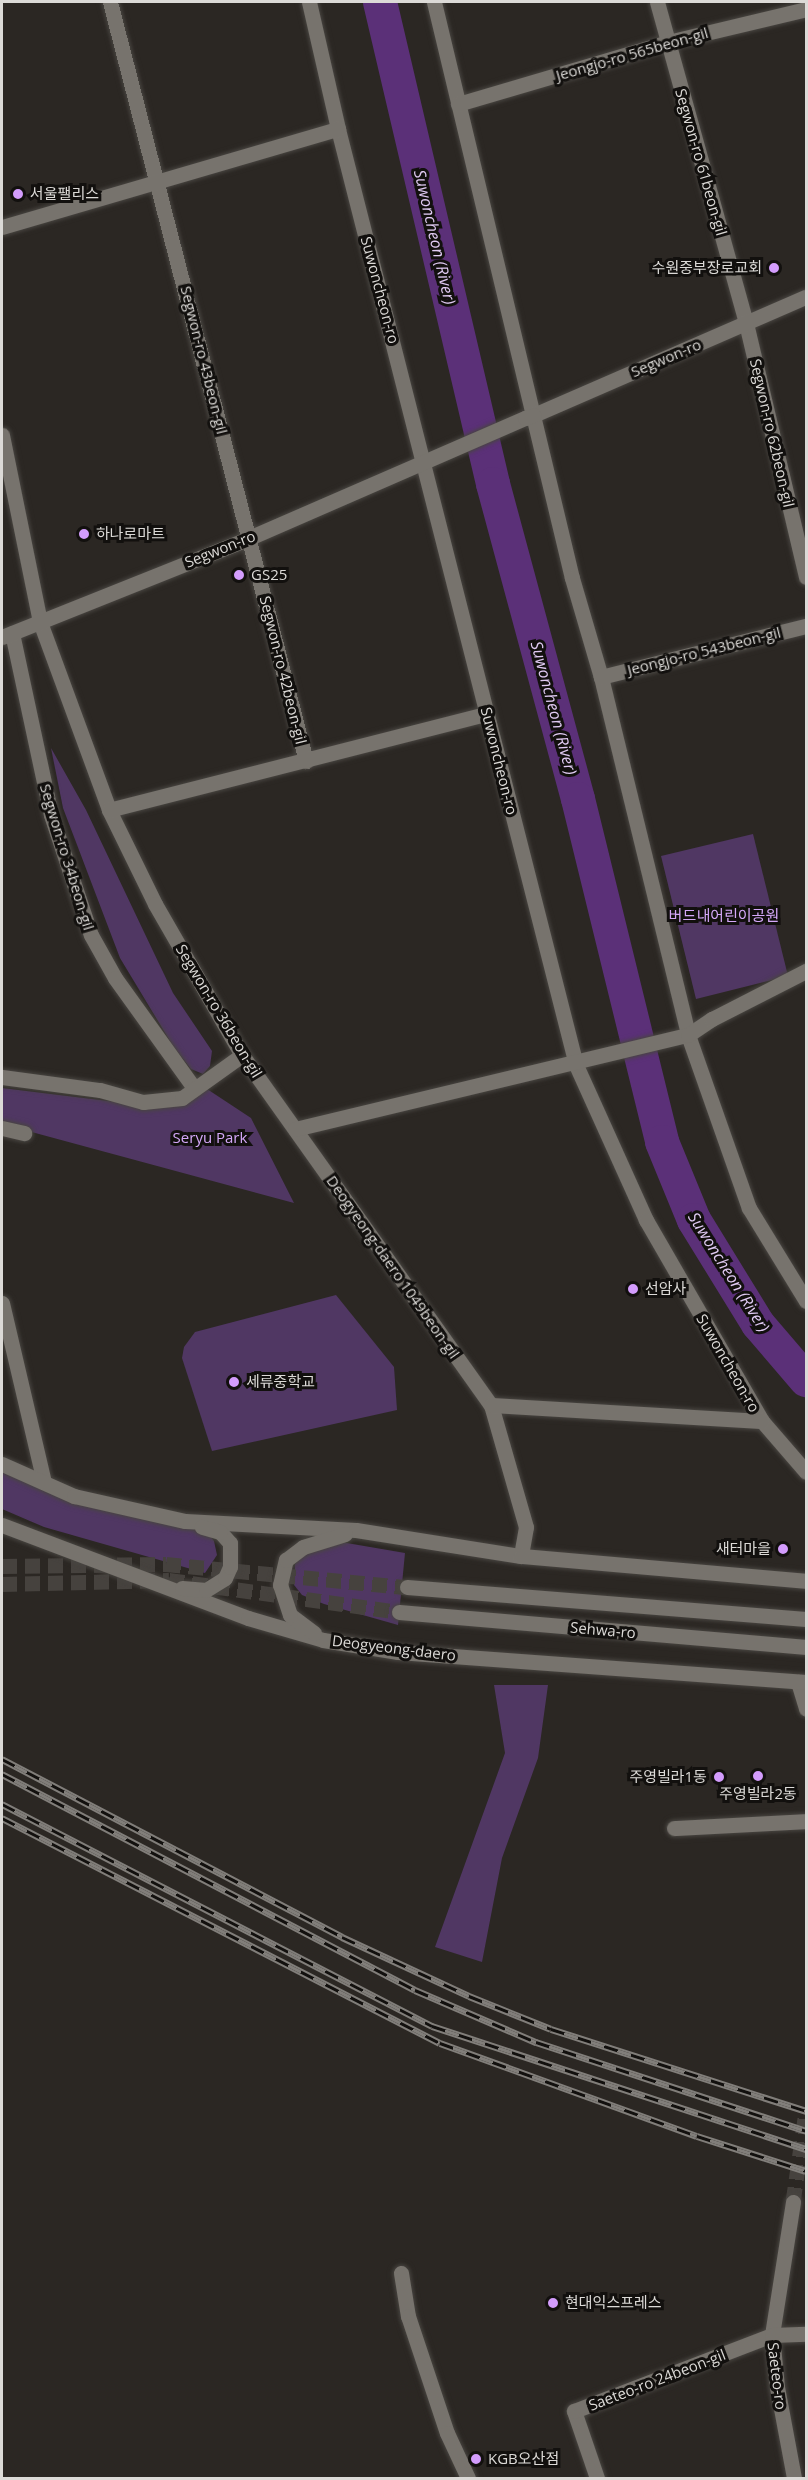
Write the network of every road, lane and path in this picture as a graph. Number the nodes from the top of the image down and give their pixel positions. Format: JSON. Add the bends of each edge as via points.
{"nodes":[{"id":1,"x":110,"y":2,"type":"edge"},
{"id":2,"x":309,"y":2,"type":"edge"},
{"id":3,"x":434,"y":2,"type":"edge"},
{"id":4,"x":657,"y":2,"type":"edge"},
{"id":5,"x":807,"y":9,"type":"edge"},
{"id":6,"x":668,"y":42,"type":"junction"},
{"id":7,"x":458,"y":104,"type":"junction"},
{"id":8,"x":338,"y":129,"type":"junction"},
{"id":9,"x":159,"y":182,"type":"junction"},
{"id":10,"x":2,"y":227,"type":"edge"},
{"id":11,"x":807,"y":297,"type":"edge"},
{"id":12,"x":746,"y":323,"type":"junction"},
{"id":13,"x":529,"y":417,"type":"junction"},
{"id":14,"x":2,"y":435,"type":"edge"},
{"id":15,"x":430,"y":457,"type":"junction"},
{"id":16,"x":249,"y":538,"type":"junction"},
{"id":17,"x":807,"y":577,"type":"edge"},
{"id":18,"x":40,"y":622,"type":"junction"},
{"id":19,"x":807,"y":626,"type":"edge"},
{"id":20,"x":7,"y":635,"type":"edge"},
{"id":21,"x":601,"y":677,"type":"junction"},
{"id":22,"x":487,"y":714,"type":"junction"},
{"id":23,"x":306,"y":761,"type":"junction"},
{"id":24,"x":110,"y":810,"type":"junction"},
{"id":25,"x":807,"y":972,"type":"edge"},
{"id":26,"x":686,"y":1035,"type":"junction"},
{"id":27,"x":242,"y":1055,"type":"junction"},
{"id":28,"x":576,"y":1065,"type":"junction"},
{"id":29,"x":2,"y":1077,"type":"edge"},
{"id":30,"x":194,"y":1088,"type":"junction"},
{"id":31,"x":2,"y":1128,"type":"edge"},
{"id":32,"x":295,"y":1129,"type":"junction"},
{"id":33,"x":24,"y":1133,"type":"dead end"},
{"id":34,"x":807,"y":1301,"type":"edge"},
{"id":35,"x":2,"y":1303,"type":"edge"},
{"id":36,"x":490,"y":1405,"type":"junction"},
{"id":37,"x":762,"y":1420,"type":"junction"},
{"id":38,"x":2,"y":1464,"type":"edge"},
{"id":39,"x":807,"y":1472,"type":"edge"},
{"id":40,"x":44,"y":1482,"type":"junction"},
{"id":41,"x":185,"y":1521,"type":"junction"},
{"id":42,"x":2,"y":1525,"type":"edge"},
{"id":43,"x":356,"y":1530,"type":"junction"},
{"id":44,"x":521,"y":1556,"type":"junction"},
{"id":45,"x":807,"y":1581,"type":"edge"},
{"id":46,"x":164,"y":1587,"type":"junction"},
{"id":47,"x":407,"y":1587,"type":"tunnel mouth"},
{"id":48,"x":399,"y":1612,"type":"tunnel mouth"},
{"id":49,"x":807,"y":1619,"type":"edge"},
{"id":50,"x":322,"y":1640,"type":"junction"},
{"id":51,"x":807,"y":1647,"type":"edge"},
{"id":52,"x":802,"y":1682,"type":"edge"},
{"id":53,"x":807,"y":1709,"type":"edge"},
{"id":54,"x":807,"y":1821,"type":"edge"},
{"id":55,"x":674,"y":1828,"type":"dead end"},
{"id":56,"x":793,"y":2202,"type":"tunnel mouth"},
{"id":57,"x":401,"y":2273,"type":"dead end"},
{"id":58,"x":807,"y":2334,"type":"edge"},
{"id":59,"x":772,"y":2336,"type":"junction"},
{"id":60,"x":468,"y":2478,"type":"edge"},
{"id":61,"x":597,"y":2478,"type":"edge"},
{"id":62,"x":794,"y":2478,"type":"edge"}],
"edges":[{"from":1,"to":9,"type":"street","name":"Segwon-ro 43beon-gil"},
{"from":2,"to":8,"type":"street","name":"Suwoncheon-ro"},
{"from":3,"to":7,"type":"street"},
{"from":4,"to":6,"type":"street","name":"Segwon-ro 61beon-gil"},
{"from":5,"to":6,"type":"street","name":"Jeongjo-ro 565beon-gil"},
{"from":6,"to":7,"type":"street","name":"Jeongjo-ro 565beon-gil"},
{"from":6,"to":12,"type":"street","name":"Segwon-ro 61beon-gil"},
{"from":7,"to":13,"type":"street"},
{"from":8,"to":9,"type":"street"},
{"from":8,"to":15,"type":"street","name":"Suwoncheon-ro"},
{"from":9,"to":10,"type":"street"},
{"from":9,"to":16,"type":"street","name":"Segwon-ro 43beon-gil"},
{"from":11,"to":12,"type":"street","name":"Segwon-ro"},
{"from":12,"to":13,"type":"street","name":"Segwon-ro"},
{"from":12,"to":17,"type":"street","name":"Segwon-ro 62beon-gil"},
{"from":13,"to":15,"type":"street","name":"Segwon-ro"},
{"from":13,"to":21,"type":"street"},
{"from":14,"to":18,"type":"street","name":"Segwon-ro 36beon-gil"},
{"from":15,"to":16,"type":"street","name":"Segwon-ro"},
{"from":15,"to":22,"type":"street","name":"Suwoncheon-ro"},
{"from":16,"to":18,"type":"street","name":"Segwon-ro"},
{"from":16,"to":23,"type":"street","name":"Segwon-ro 42beon-gil"},
{"from":18,"to":20,"type":"street","name":"Segwon-ro"},
{"from":18,"to":24,"type":"street","name":"Segwon-ro 36beon-gil"},
{"from":19,"to":21,"type":"street","name":"Jeongjo-ro 543beon-gil"},
{"from":20,"to":30,"type":"street","name":"Segwon-ro 34beon-gil","via":[[51,815],[91,935],[115,978]]},
{"from":21,"to":26,"type":"street"},
{"from":22,"to":23,"type":"street","name":"Segwon-ro 42beon-gil"},
{"from":22,"to":28,"type":"street","name":"Suwoncheon-ro"},
{"from":23,"to":24,"type":"street"},
{"from":24,"to":27,"type":"street","name":"Segwon-ro 36beon-gil","via":[[155,904]]},
{"from":25,"to":26,"type":"street","via":[[712,1018]]},
{"from":26,"to":28,"type":"street"},
{"from":26,"to":34,"type":"street","via":[[749,1208]]},
{"from":27,"to":30,"type":"street"},
{"from":27,"to":32,"type":"street","name":"Segwon-ro 36beon-gil"},
{"from":28,"to":32,"type":"street"},
{"from":28,"to":37,"type":"street","name":"Suwoncheon-ro","via":[[646,1220]]},
{"from":29,"to":30,"type":"street","via":[[100,1090],[143,1102],[182,1098]]},
{"from":31,"to":33,"type":"street"},
{"from":32,"to":36,"type":"street","name":"Deogyeong-daero 1049beon-gil"},
{"from":35,"to":40,"type":"street"},
{"from":36,"to":37,"type":"street"},
{"from":36,"to":44,"type":"street","name":"Deogyeong-daero 1049beon-gil","via":[[526,1527]]},
{"from":37,"to":39,"type":"street","name":"Suwoncheon-ro"},
{"from":38,"to":40,"type":"street"},
{"from":40,"to":41,"type":"street","via":[[74,1496]]},
{"from":41,"to":43,"type":"street"},
{"from":41,"to":46,"type":"street","via":[[220,1532],[230,1543],[230,1567],[225,1578],[206,1590]]},
{"from":42,"to":46,"type":"street","name":"Deogyeong-daero"},
{"from":43,"to":44,"type":"street"},
{"from":43,"to":50,"type":"street","via":[[303,1546],[286,1560],[280,1585],[290,1615]]},
{"from":44,"to":45,"type":"street"},
{"from":46,"to":50,"type":"street","name":"Deogyeong-daero"},
{"from":47,"to":49,"type":"street","name":"Sehwa-ro"},
{"from":48,"to":51,"type":"street","name":"Sehwa-ro"},
{"from":50,"to":52,"type":"street","name":"Deogyeong-daero","via":[[398,1652]]},
{"from":52,"to":53,"type":"street"},
{"from":54,"to":55,"type":"street"},
{"from":56,"to":59,"type":"street","name":"Saeteo-ro"},
{"from":57,"to":60,"type":"street","via":[[411,2326],[447,2433]]},
{"from":58,"to":59,"type":"street"},
{"from":59,"to":61,"type":"street","name":"Saeteo-ro 24beon-gil","via":[[574,2411]]},
{"from":59,"to":62,"type":"street","name":"Saeteo-ro"}]}
